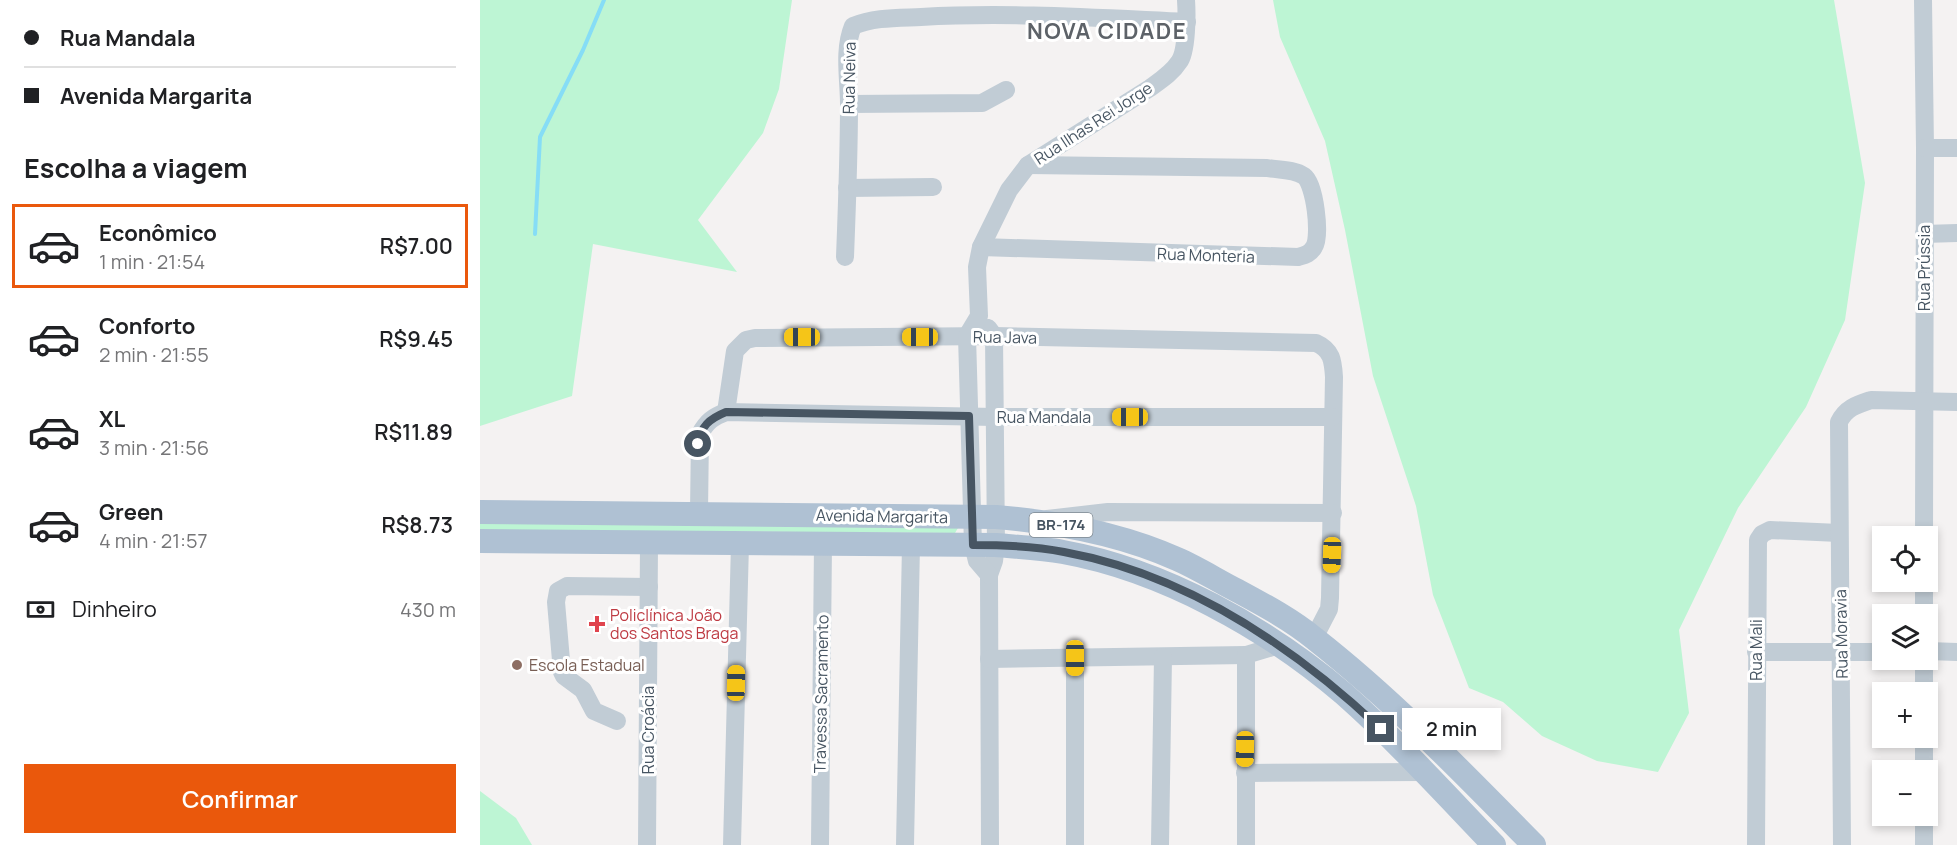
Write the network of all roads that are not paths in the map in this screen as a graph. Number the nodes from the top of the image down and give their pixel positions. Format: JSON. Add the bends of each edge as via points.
{"nodes":[{"id":1,"x":1186,"y":0,"type":"edge"},
{"id":2,"x":1923,"y":0,"type":"edge"},
{"id":3,"x":1015,"y":8,"type":"edge"},
{"id":4,"x":1098,"y":9,"type":"edge"},
{"id":5,"x":1187,"y":22,"type":"junction"},
{"id":6,"x":1006,"y":90,"type":"dead end"},
{"id":7,"x":849,"y":104,"type":"junction"},
{"id":8,"x":1925,"y":148,"type":"junction"},
{"id":9,"x":1957,"y":148,"type":"edge"},
{"id":10,"x":1028,"y":165,"type":"junction"},
{"id":11,"x":933,"y":187,"type":"dead end"},
{"id":12,"x":847,"y":188,"type":"junction"},
{"id":13,"x":1957,"y":233,"type":"edge"},
{"id":14,"x":1924,"y":234,"type":"junction"},
{"id":15,"x":981,"y":247,"type":"junction"},
{"id":16,"x":845,"y":257,"type":"dead end"},
{"id":17,"x":979,"y":316,"type":"junction"},
{"id":18,"x":967,"y":336,"type":"junction"},
{"id":19,"x":994,"y":336,"type":"junction"},
{"id":20,"x":1957,"y":402,"type":"edge"},
{"id":21,"x":1923,"y":403,"type":"junction"},
{"id":22,"x":726,"y":412,"type":"junction"},
{"id":23,"x":969,"y":416,"type":"junction"},
{"id":24,"x":995,"y":417,"type":"junction"},
{"id":25,"x":1332,"y":417,"type":"junction"},
{"id":26,"x":480,"y":512,"type":"edge"},
{"id":27,"x":699,"y":513,"type":"junction"},
{"id":28,"x":1333,"y":513,"type":"junction"},
{"id":29,"x":972,"y":517,"type":"junction"},
{"id":30,"x":996,"y":517,"type":"junction"},
{"id":31,"x":1035,"y":520,"type":"junction"},
{"id":32,"x":1924,"y":526,"type":"edge"},
{"id":33,"x":1839,"y":533,"type":"junction"},
{"id":34,"x":480,"y":541,"type":"edge"},
{"id":35,"x":649,"y":543,"type":"junction"},
{"id":36,"x":740,"y":544,"type":"junction"},
{"id":37,"x":823,"y":544,"type":"junction"},
{"id":38,"x":911,"y":545,"type":"junction"},
{"id":39,"x":984,"y":545,"type":"junction"},
{"id":40,"x":649,"y":587,"type":"junction"},
{"id":41,"x":1314,"y":638,"type":"junction"},
{"id":42,"x":1279,"y":645,"type":"junction"},
{"id":43,"x":1938,"y":651,"type":"edge"},
{"id":44,"x":1756,"y":652,"type":"junction"},
{"id":45,"x":1841,"y":652,"type":"junction"},
{"id":46,"x":1872,"y":652,"type":"edge"},
{"id":47,"x":1957,"y":652,"type":"edge"},
{"id":48,"x":1246,"y":655,"type":"junction"},
{"id":49,"x":1163,"y":657,"type":"junction"},
{"id":50,"x":1075,"y":658,"type":"junction"},
{"id":51,"x":989,"y":659,"type":"junction"},
{"id":52,"x":617,"y":721,"type":"dead end"},
{"id":53,"x":1245,"y":772,"type":"junction"},
{"id":54,"x":1423,"y":772,"type":"junction"},
{"id":55,"x":1924,"y":826,"type":"edge"},
{"id":56,"x":647,"y":845,"type":"edge"},
{"id":57,"x":732,"y":845,"type":"edge"},
{"id":58,"x":820,"y":845,"type":"edge"},
{"id":59,"x":905,"y":845,"type":"edge"},
{"id":60,"x":990,"y":845,"type":"edge"},
{"id":61,"x":1075,"y":845,"type":"edge"},
{"id":62,"x":1160,"y":845,"type":"edge"},
{"id":63,"x":1246,"y":845,"type":"edge"},
{"id":64,"x":1494,"y":845,"type":"edge"},
{"id":65,"x":1534,"y":845,"type":"edge"},
{"id":66,"x":1756,"y":845,"type":"edge"},
{"id":67,"x":1842,"y":845,"type":"edge"},
{"id":68,"x":1924,"y":845,"type":"edge"}],
"edges":[{"from":1,"to":5,"type":"street","name":"Rua Ilhas Rei Jorge"},
{"from":2,"to":8,"type":"street","name":"Rua Prússia"},
{"from":3,"to":4,"type":"street"},
{"from":3,"to":7,"type":"street","name":"Rua Neiva","via":[[878,20],[854,26],[848,51]]},
{"from":4,"to":5,"type":"street"},
{"from":5,"to":10,"type":"street","name":"Rua Ilhas Rei Jorge","via":[[1181,60],[1169,74]]},
{"from":6,"to":7,"type":"street","via":[[982,103]]},
{"from":7,"to":12,"type":"street","name":"Rua Neiva"},
{"from":8,"to":9,"type":"street"},
{"from":8,"to":14,"type":"street","name":"Rua Prússia"},
{"from":10,"to":15,"type":"street","name":"Rua Ilhas Rei Jorge","via":[[1009,190]]},
{"from":10,"to":15,"type":"street","name":"Rua Monteria","via":[[1267,168],[1295,172],[1310,184],[1317,238],[1308,254],[1298,257]]},
{"from":11,"to":12,"type":"street"},
{"from":12,"to":16,"type":"street","name":"Rua Neiva"},
{"from":13,"to":14,"type":"street"},
{"from":14,"to":21,"type":"street","name":"Rua Prússia"},
{"from":15,"to":17,"type":"street","name":"Rua Ilhas Rei Jorge","via":[[977,267]]},
{"from":17,"to":18,"type":"street"},
{"from":17,"to":19,"type":"street"},
{"from":18,"to":19,"type":"street","name":"Rua Java"},
{"from":18,"to":22,"type":"street","name":"Rua Java","via":[[746,340],[735,351]]},
{"from":18,"to":23,"type":"street"},
{"from":19,"to":24,"type":"street"},
{"from":19,"to":25,"type":"street","name":"Rua Java","via":[[1316,344],[1323,346],[1333,360]]},
{"from":20,"to":21,"type":"street"},
{"from":21,"to":32,"type":"street","name":"Rua Prússia"},
{"from":21,"to":33,"type":"street","name":"Rua Moravia","via":[[1871,400],[1845,411],[1839,422]]},
{"from":22,"to":23,"type":"street","name":"Rua Mandala"},
{"from":22,"to":27,"type":"street","via":[[712,418],[700,434]]},
{"from":23,"to":24,"type":"street","name":"Rua Mandala"},
{"from":23,"to":29,"type":"street"},
{"from":24,"to":25,"type":"street","name":"Rua Mandala"},
{"from":24,"to":30,"type":"street"},
{"from":25,"to":28,"type":"street"},
{"from":26,"to":27,"type":"main road","name":"Avenida Margarita","number":"BR-174"},
{"from":27,"to":29,"type":"main road","name":"Avenida Margarita","number":"BR-174"},
{"from":28,"to":31,"type":"street","via":[[1108,512]]},
{"from":28,"to":41,"type":"street","via":[[1329,609]]},
{"from":29,"to":30,"type":"main road","name":"Avenida Margarita","number":"BR-174"},
{"from":29,"to":39,"type":"street"},
{"from":30,"to":31,"type":"main road","name":"Avenida Margarita","number":"BR-174"},
{"from":30,"to":39,"type":"street"},
{"from":31,"to":41,"type":"main road","name":"Avenida Margarita","number":"BR-174","via":[[1110,537],[1178,559]]},
{"from":33,"to":44,"type":"street","name":"Rua Mali","via":[[1762,534],[1758,540]]},
{"from":33,"to":45,"type":"street","name":"Rua Moravia"},
{"from":34,"to":35,"type":"main road","name":"Avenida Margarita","number":"BR-174"},
{"from":35,"to":36,"type":"main road","name":"Avenida Margarita","number":"BR-174"},
{"from":35,"to":40,"type":"street","name":"Rua Croácia"},
{"from":36,"to":37,"type":"main road","name":"Avenida Margarita","number":"BR-174"},
{"from":36,"to":57,"type":"street"},
{"from":37,"to":38,"type":"main road","name":"Avenida Margarita","number":"BR-174"},
{"from":37,"to":58,"type":"street","name":"Travessa Sacramento"},
{"from":38,"to":39,"type":"main road","name":"Avenida Margarita","number":"BR-174"},
{"from":38,"to":59,"type":"street"},
{"from":39,"to":42,"type":"main road","name":"Avenida Margarita","number":"BR-174","via":[[1062,551],[1150,577],[1200,599]]},
{"from":39,"to":51,"type":"street","via":[[977,561],[989,575]]},
{"from":40,"to":52,"type":"street","via":[[567,586],[558,591],[562,672],[583,690],[594,711]]},
{"from":40,"to":56,"type":"street","name":"Rua Croácia"},
{"from":41,"to":65,"type":"main road","name":"Avenida Margarita","number":"BR-174","via":[[1430,739]]},
{"from":42,"to":48,"type":"street"},
{"from":42,"to":54,"type":"main road","name":"Avenida Margarita","number":"BR-174","via":[[1345,695]]},
{"from":43,"to":47,"type":"street"},
{"from":44,"to":45,"type":"street"},
{"from":44,"to":66,"type":"street","name":"Rua Mali"},
{"from":45,"to":46,"type":"street"},
{"from":45,"to":67,"type":"street","name":"Rua Moravia"},
{"from":48,"to":49,"type":"street"},
{"from":48,"to":53,"type":"street"},
{"from":49,"to":50,"type":"street"},
{"from":49,"to":62,"type":"street"},
{"from":50,"to":51,"type":"street"},
{"from":50,"to":61,"type":"street"},
{"from":51,"to":60,"type":"street"},
{"from":53,"to":54,"type":"street"},
{"from":53,"to":63,"type":"street"},
{"from":54,"to":64,"type":"main road","name":"Avenida Margarita","number":"BR-174"},
{"from":55,"to":68,"type":"street"}]}
